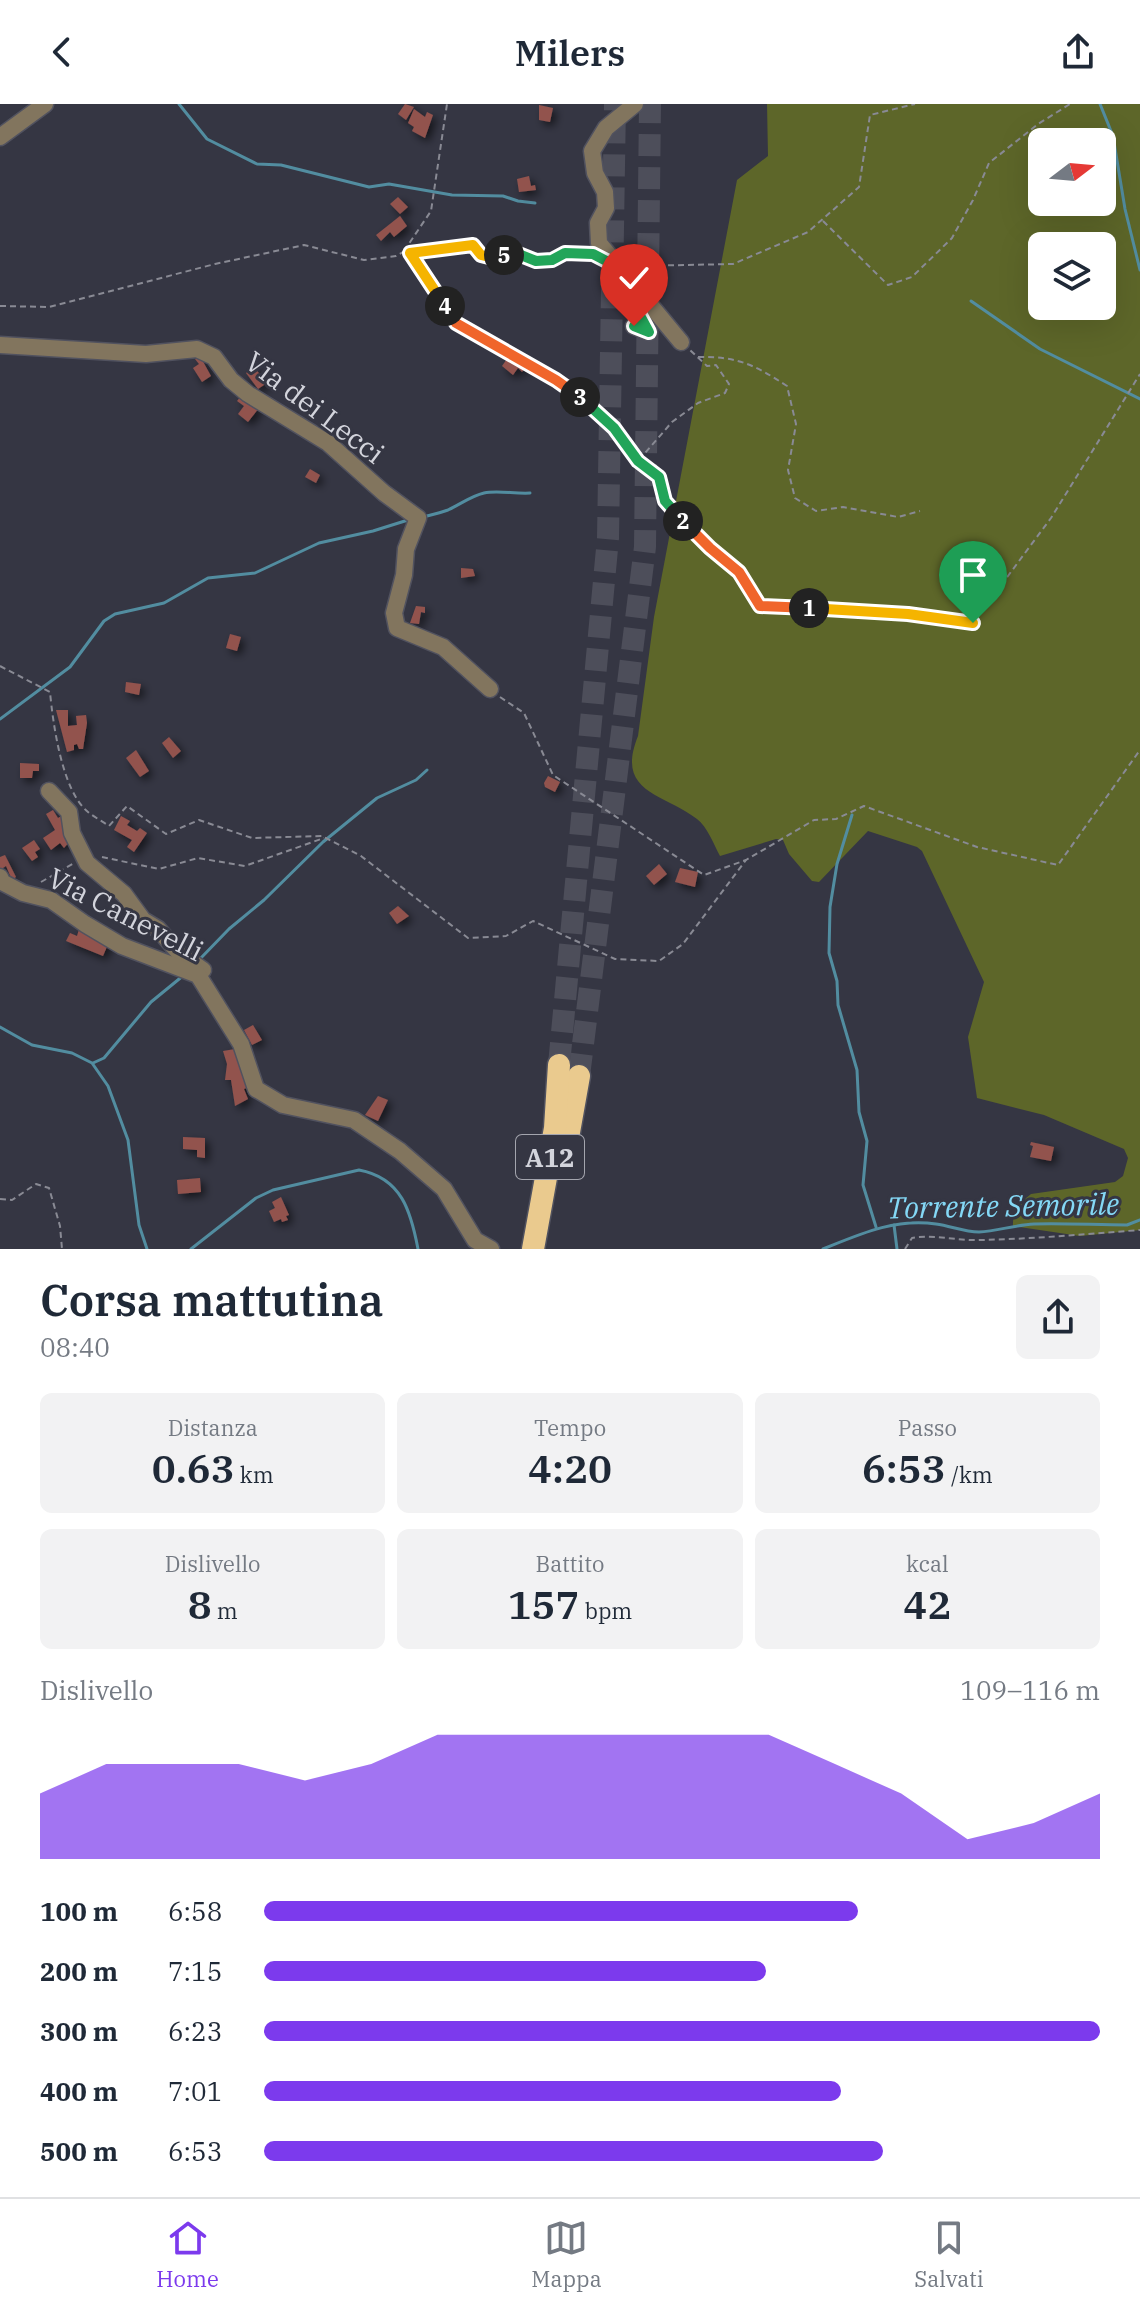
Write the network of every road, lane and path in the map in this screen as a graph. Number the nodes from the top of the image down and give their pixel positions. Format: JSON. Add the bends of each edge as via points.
{"nodes":[{"id":1,"x":45,"y":104,"type":"edge"},
{"id":2,"x":447,"y":104,"type":"edge"},
{"id":3,"x":635,"y":104,"type":"edge"},
{"id":4,"x":915,"y":104,"type":"edge"},
{"id":5,"x":1070,"y":104,"type":"edge"},
{"id":6,"x":5,"y":132,"type":"edge"},
{"id":7,"x":822,"y":220,"type":"junction"},
{"id":8,"x":404,"y":252,"type":"junction"},
{"id":9,"x":410,"y":253,"type":"junction"},
{"id":10,"x":593,"y":254,"type":"dead end"},
{"id":11,"x":618,"y":267,"type":"junction"},
{"id":12,"x":0,"y":306,"type":"edge"},
{"id":13,"x":634,"y":326,"type":"dead end"},
{"id":14,"x":681,"y":342,"type":"dead end"},
{"id":15,"x":0,"y":345,"type":"edge"},
{"id":16,"x":1140,"y":374,"type":"edge"},
{"id":17,"x":638,"y":461,"type":"junction"},
{"id":18,"x":920,"y":511,"type":"dead end"},
{"id":19,"x":0,"y":666,"type":"edge"},
{"id":20,"x":490,"y":689,"type":"joint"},
{"id":21,"x":1140,"y":750,"type":"edge"},
{"id":22,"x":49,"y":791,"type":"dead end"},
{"id":23,"x":325,"y":838,"type":"junction"},
{"id":24,"x":85,"y":857,"type":"junction"},
{"id":25,"x":746,"y":860,"type":"junction"},
{"id":26,"x":0,"y":877,"type":"edge"},
{"id":27,"x":23,"y":893,"type":"junction"},
{"id":28,"x":204,"y":983,"type":"junction"},
{"id":29,"x":0,"y":1199,"type":"edge"},
{"id":30,"x":1140,"y":1230,"type":"edge"},
{"id":31,"x":62,"y":1249,"type":"edge"},
{"id":32,"x":491,"y":1249,"type":"edge"},
{"id":33,"x":533,"y":1249,"type":"edge"},
{"id":34,"x":548,"y":1249,"type":"edge"},
{"id":35,"x":905,"y":1249,"type":"edge"}],
"edges":[{"from":1,"to":6,"type":"street"},
{"from":2,"to":8,"type":"path","via":[[431,211]]},
{"from":3,"to":11,"type":"street","via":[[606,128],[592,151],[605,192],[599,243]]},
{"from":4,"to":7,"type":"path","via":[[870,115],[859,187]]},
{"from":5,"to":7,"type":"path","via":[[989,163],[952,238],[912,277],[888,285]]},
{"from":7,"to":11,"type":"path","via":[[808,232],[733,264]]},
{"from":8,"to":9,"type":"path"},
{"from":8,"to":12,"type":"path","via":[[364,260],[304,245],[49,307]]},
{"from":9,"to":10,"type":"path","via":[[473,245],[481,255],[497,259],[511,251],[536,261],[565,253]]},
{"from":9,"to":17,"type":"path","via":[[456,323],[578,395],[614,428]]},
{"from":11,"to":13,"type":"street","via":[[649,332]]},
{"from":11,"to":14,"type":"street"},
{"from":15,"to":20,"type":"street","name":"Via dei Lecci","via":[[146,354],[197,349],[214,357],[248,394],[328,443],[418,518],[406,549],[394,613],[397,628],[443,647]]},
{"from":16,"to":17,"type":"path","via":[[1051,518],[973,623],[760,606],[739,572],[665,501],[659,477]]},
{"from":17,"to":18,"type":"path","via":[[672,422],[728,389],[716,365],[707,366],[698,357],[725,356],[757,366],[787,386],[796,424],[788,470],[795,498],[816,511],[843,507],[898,517]]},
{"from":19,"to":23,"type":"path","via":[[50,692],[65,774],[85,810],[109,826],[127,806],[166,834],[199,820],[252,838]]},
{"from":20,"to":25,"type":"path","via":[[524,713],[553,775],[704,875]]},
{"from":21,"to":25,"type":"path","via":[[1058,865],[977,847],[864,806],[836,819],[814,820]]},
{"from":22,"to":24,"type":"street","via":[[69,812],[72,833]]},
{"from":23,"to":24,"type":"path","via":[[245,866],[198,858],[159,869],[110,857]]},
{"from":23,"to":25,"type":"path","via":[[361,856],[468,938],[506,936],[533,921],[615,959],[659,961],[683,944]]},
{"from":24,"to":27,"type":"path"},
{"from":24,"to":28,"type":"street","via":[[143,920],[201,967]]},
{"from":26,"to":27,"type":"street","name":"Via Canevelli"},
{"from":27,"to":28,"type":"street","name":"Via Canevelli","via":[[51,900],[122,946],[198,975]]},
{"from":28,"to":32,"type":"street","name":"Via Canevelli","via":[[241,1044],[256,1089],[283,1105],[354,1120],[400,1151],[444,1189],[475,1240]]},
{"from":29,"to":31,"type":"path","via":[[12,1200],[36,1184],[49,1188]]},
{"from":30,"to":35,"type":"path","via":[[963,1241],[927,1235],[912,1238]]},
{"from":33,"to":34,"type":"highway","number":"A12","via":[[569,1070]]}]}
